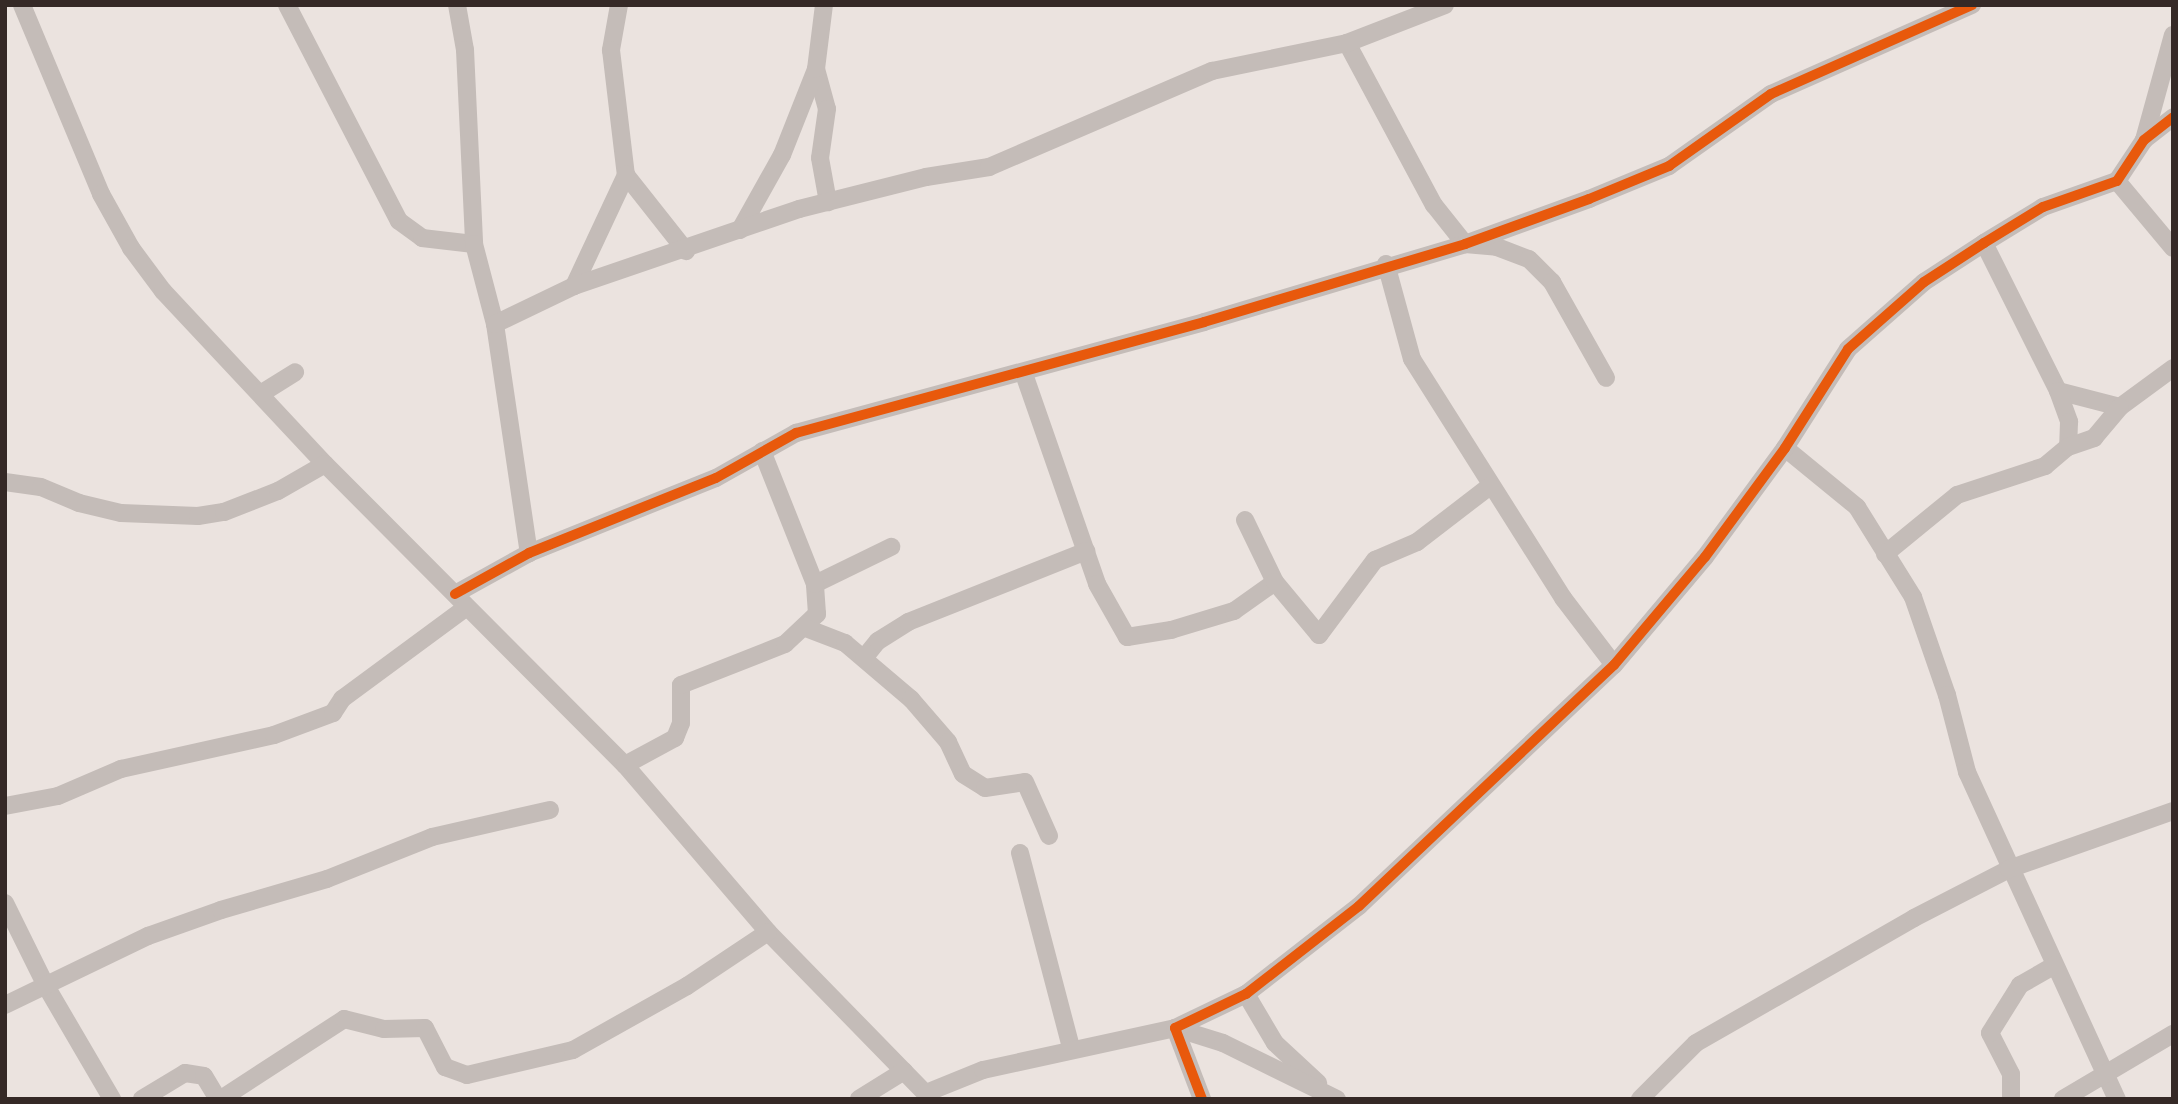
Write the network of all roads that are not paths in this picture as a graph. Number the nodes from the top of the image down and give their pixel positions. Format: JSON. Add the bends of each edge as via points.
{"nodes":[{"id":1,"x":22,"y":5,"type":"edge"},
{"id":2,"x":287,"y":5,"type":"edge"},
{"id":3,"x":457,"y":5,"type":"edge"},
{"id":4,"x":619,"y":5,"type":"edge"},
{"id":5,"x":824,"y":5,"type":"edge"},
{"id":6,"x":1445,"y":5,"type":"edge"},
{"id":7,"x":1962,"y":7,"type":"edge"},
{"id":8,"x":2173,"y":35,"type":"edge"},
{"id":9,"x":1348,"y":43,"type":"junction"},
{"id":10,"x":816,"y":69,"type":"junction"},
{"id":11,"x":2173,"y":117,"type":"edge"},
{"id":12,"x":2144,"y":140,"type":"junction"},
{"id":13,"x":626,"y":174,"type":"junction"},
{"id":14,"x":2117,"y":181,"type":"junction"},
{"id":15,"x":828,"y":202,"type":"junction"},
{"id":16,"x":740,"y":230,"type":"junction"},
{"id":17,"x":1984,"y":243,"type":"junction"},
{"id":18,"x":474,"y":244,"type":"junction"},
{"id":19,"x":1465,"y":244,"type":"junction"},
{"id":20,"x":2173,"y":248,"type":"edge"},
{"id":21,"x":687,"y":251,"type":"junction"},
{"id":22,"x":1386,"y":264,"type":"junction"},
{"id":23,"x":574,"y":286,"type":"junction"},
{"id":24,"x":495,"y":324,"type":"junction"},
{"id":25,"x":2173,"y":368,"type":"edge"},
{"id":26,"x":295,"y":372,"type":"dead end"},
{"id":27,"x":1024,"y":374,"type":"junction"},
{"id":28,"x":1606,"y":378,"type":"dead end"},
{"id":29,"x":2058,"y":391,"type":"junction"},
{"id":30,"x":262,"y":393,"type":"junction"},
{"id":31,"x":2120,"y":407,"type":"junction"},
{"id":32,"x":2068,"y":447,"type":"junction"},
{"id":33,"x":1785,"y":448,"type":"junction"},
{"id":34,"x":762,"y":452,"type":"junction"},
{"id":35,"x":325,"y":464,"type":"junction"},
{"id":36,"x":5,"y":482,"type":"edge"},
{"id":37,"x":1490,"y":486,"type":"junction"},
{"id":38,"x":1245,"y":520,"type":"dead end"},
{"id":39,"x":891,"y":547,"type":"dead end"},
{"id":40,"x":1086,"y":551,"type":"junction"},
{"id":41,"x":529,"y":553,"type":"junction"},
{"id":42,"x":1885,"y":554,"type":"junction"},
{"id":43,"x":1275,"y":582,"type":"junction"},
{"id":44,"x":814,"y":584,"type":"junction"},
{"id":45,"x":461,"y":601,"type":"junction"},
{"id":46,"x":806,"y":628,"type":"junction"},
{"id":47,"x":864,"y":658,"type":"junction"},
{"id":48,"x":1614,"y":665,"type":"junction"},
{"id":49,"x":625,"y":765,"type":"junction"},
{"id":50,"x":5,"y":806,"type":"edge"},
{"id":51,"x":550,"y":810,"type":"dead end"},
{"id":52,"x":2173,"y":811,"type":"edge"},
{"id":53,"x":1049,"y":836,"type":"dead end"},
{"id":54,"x":1020,"y":853,"type":"dead end"},
{"id":55,"x":2009,"y":869,"type":"junction"},
{"id":56,"x":5,"y":903,"type":"edge"},
{"id":57,"x":768,"y":932,"type":"junction"},
{"id":58,"x":2055,"y":965,"type":"junction"},
{"id":59,"x":46,"y":986,"type":"junction"},
{"id":60,"x":1246,"y":994,"type":"junction"},
{"id":61,"x":5,"y":1004,"type":"edge"},
{"id":62,"x":1175,"y":1028,"type":"junction"},
{"id":63,"x":2173,"y":1034,"type":"edge"},
{"id":64,"x":1072,"y":1048,"type":"junction"},
{"id":65,"x":904,"y":1071,"type":"junction"},
{"id":66,"x":2103,"y":1077,"type":"junction"},
{"id":67,"x":929,"y":1096,"type":"edge"},
{"id":68,"x":1335,"y":1098,"type":"edge"},
{"id":69,"x":112,"y":1099,"type":"edge"},
{"id":70,"x":142,"y":1099,"type":"edge"},
{"id":71,"x":220,"y":1099,"type":"edge"},
{"id":72,"x":859,"y":1099,"type":"edge"},
{"id":73,"x":1202,"y":1099,"type":"edge"},
{"id":74,"x":1640,"y":1099,"type":"edge"},
{"id":75,"x":2011,"y":1099,"type":"edge"},
{"id":76,"x":2063,"y":1099,"type":"edge"},
{"id":77,"x":2117,"y":1099,"type":"edge"}],
"edges":[{"from":1,"to":30,"type":"street","via":[[101,194],[131,248],[163,291]]},
{"from":2,"to":18,"type":"street","via":[[400,221],[422,238]]},
{"from":3,"to":18,"type":"street","via":[[465,50]]},
{"from":4,"to":13,"type":"street","via":[[611,50]]},
{"from":5,"to":10,"type":"street"},
{"from":6,"to":9,"type":"street"},
{"from":7,"to":19,"type":"street","via":[[1771,93],[1669,166]]},
{"from":8,"to":12,"type":"street"},
{"from":9,"to":15,"type":"street","via":[[1212,71],[989,167]]},
{"from":9,"to":19,"type":"street","via":[[1434,205]]},
{"from":10,"to":15,"type":"street","via":[[827,109],[820,158]]},
{"from":10,"to":16,"type":"street","via":[[782,155]]},
{"from":11,"to":12,"type":"street"},
{"from":12,"to":14,"type":"street"},
{"from":13,"to":21,"type":"street"},
{"from":13,"to":23,"type":"street"},
{"from":14,"to":17,"type":"street","via":[[2043,207]]},
{"from":14,"to":20,"type":"street"},
{"from":15,"to":16,"type":"street"},
{"from":16,"to":21,"type":"street"},
{"from":17,"to":29,"type":"street"},
{"from":17,"to":33,"type":"street","via":[[1924,282],[1848,349]]},
{"from":18,"to":24,"type":"street"},
{"from":19,"to":22,"type":"street"},
{"from":19,"to":28,"type":"street","via":[[1497,247],[1529,258],[1552,282]]},
{"from":21,"to":23,"type":"street"},
{"from":22,"to":27,"type":"street"},
{"from":22,"to":37,"type":"street","via":[[1412,359]]},
{"from":23,"to":24,"type":"street"},
{"from":24,"to":41,"type":"street"},
{"from":25,"to":31,"type":"street"},
{"from":26,"to":30,"type":"street"},
{"from":27,"to":34,"type":"street","via":[[796,433]]},
{"from":27,"to":40,"type":"street"},
{"from":29,"to":31,"type":"street"},
{"from":29,"to":32,"type":"street","via":[[2070,422]]},
{"from":30,"to":35,"type":"street"},
{"from":31,"to":32,"type":"street","via":[[2094,438]]},
{"from":32,"to":42,"type":"street","via":[[2045,466],[1956,495]]},
{"from":33,"to":42,"type":"street","via":[[1857,507]]},
{"from":33,"to":48,"type":"street","via":[[1705,557]]},
{"from":34,"to":41,"type":"street","via":[[716,478]]},
{"from":34,"to":44,"type":"street"},
{"from":35,"to":36,"type":"street","via":[[278,491],[224,512],[198,516],[121,513],[41,487]]},
{"from":35,"to":45,"type":"street"},
{"from":37,"to":43,"type":"street","via":[[1418,542],[1375,560],[1320,635]]},
{"from":37,"to":48,"type":"street","via":[[1563,598]]},
{"from":38,"to":43,"type":"street"},
{"from":39,"to":44,"type":"street"},
{"from":40,"to":43,"type":"street","via":[[1097,584],[1127,637],[1171,630],[1234,611]]},
{"from":40,"to":47,"type":"street","via":[[908,622],[878,640]]},
{"from":41,"to":45,"type":"street"},
{"from":42,"to":55,"type":"street","via":[[1913,597],[1968,772]]},
{"from":44,"to":46,"type":"street","via":[[819,605]]},
{"from":45,"to":49,"type":"street"},
{"from":45,"to":50,"type":"street","via":[[342,699],[333,713],[274,735],[121,769],[58,796]]},
{"from":46,"to":47,"type":"street","via":[[845,643]]},
{"from":46,"to":49,"type":"street","via":[[785,644],[681,685],[681,723],[676,737]]},
{"from":47,"to":53,"type":"street","via":[[911,699],[948,742],[963,774],[985,788],[1025,782]]},
{"from":48,"to":60,"type":"street","via":[[1359,906]]},
{"from":49,"to":57,"type":"street"},
{"from":51,"to":59,"type":"street","via":[[432,838],[327,879],[220,909],[148,936]]},
{"from":52,"to":55,"type":"street"},
{"from":54,"to":64,"type":"street"},
{"from":55,"to":58,"type":"street"},
{"from":55,"to":74,"type":"street","via":[[1696,1043]]},
{"from":56,"to":59,"type":"street"},
{"from":57,"to":65,"type":"street"},
{"from":57,"to":71,"type":"street","via":[[706,975],[573,1050],[467,1075],[445,1067],[425,1028],[384,1029],[344,1019]]},
{"from":58,"to":66,"type":"street"},
{"from":58,"to":75,"type":"street","via":[[2020,985],[1990,1033],[2011,1074]]},
{"from":59,"to":61,"type":"street"},
{"from":59,"to":69,"type":"street"},
{"from":60,"to":62,"type":"street"},
{"from":60,"to":68,"type":"street","via":[[1275,1042]]},
{"from":62,"to":64,"type":"street"},
{"from":62,"to":68,"type":"street","via":[[1223,1043]]},
{"from":62,"to":73,"type":"street"},
{"from":63,"to":66,"type":"street"},
{"from":64,"to":67,"type":"street","via":[[984,1070]]},
{"from":65,"to":67,"type":"street"},
{"from":65,"to":72,"type":"street"},
{"from":66,"to":76,"type":"street"},
{"from":66,"to":77,"type":"street"},
{"from":70,"to":71,"type":"street","via":[[185,1073],[204,1076]]}]}
